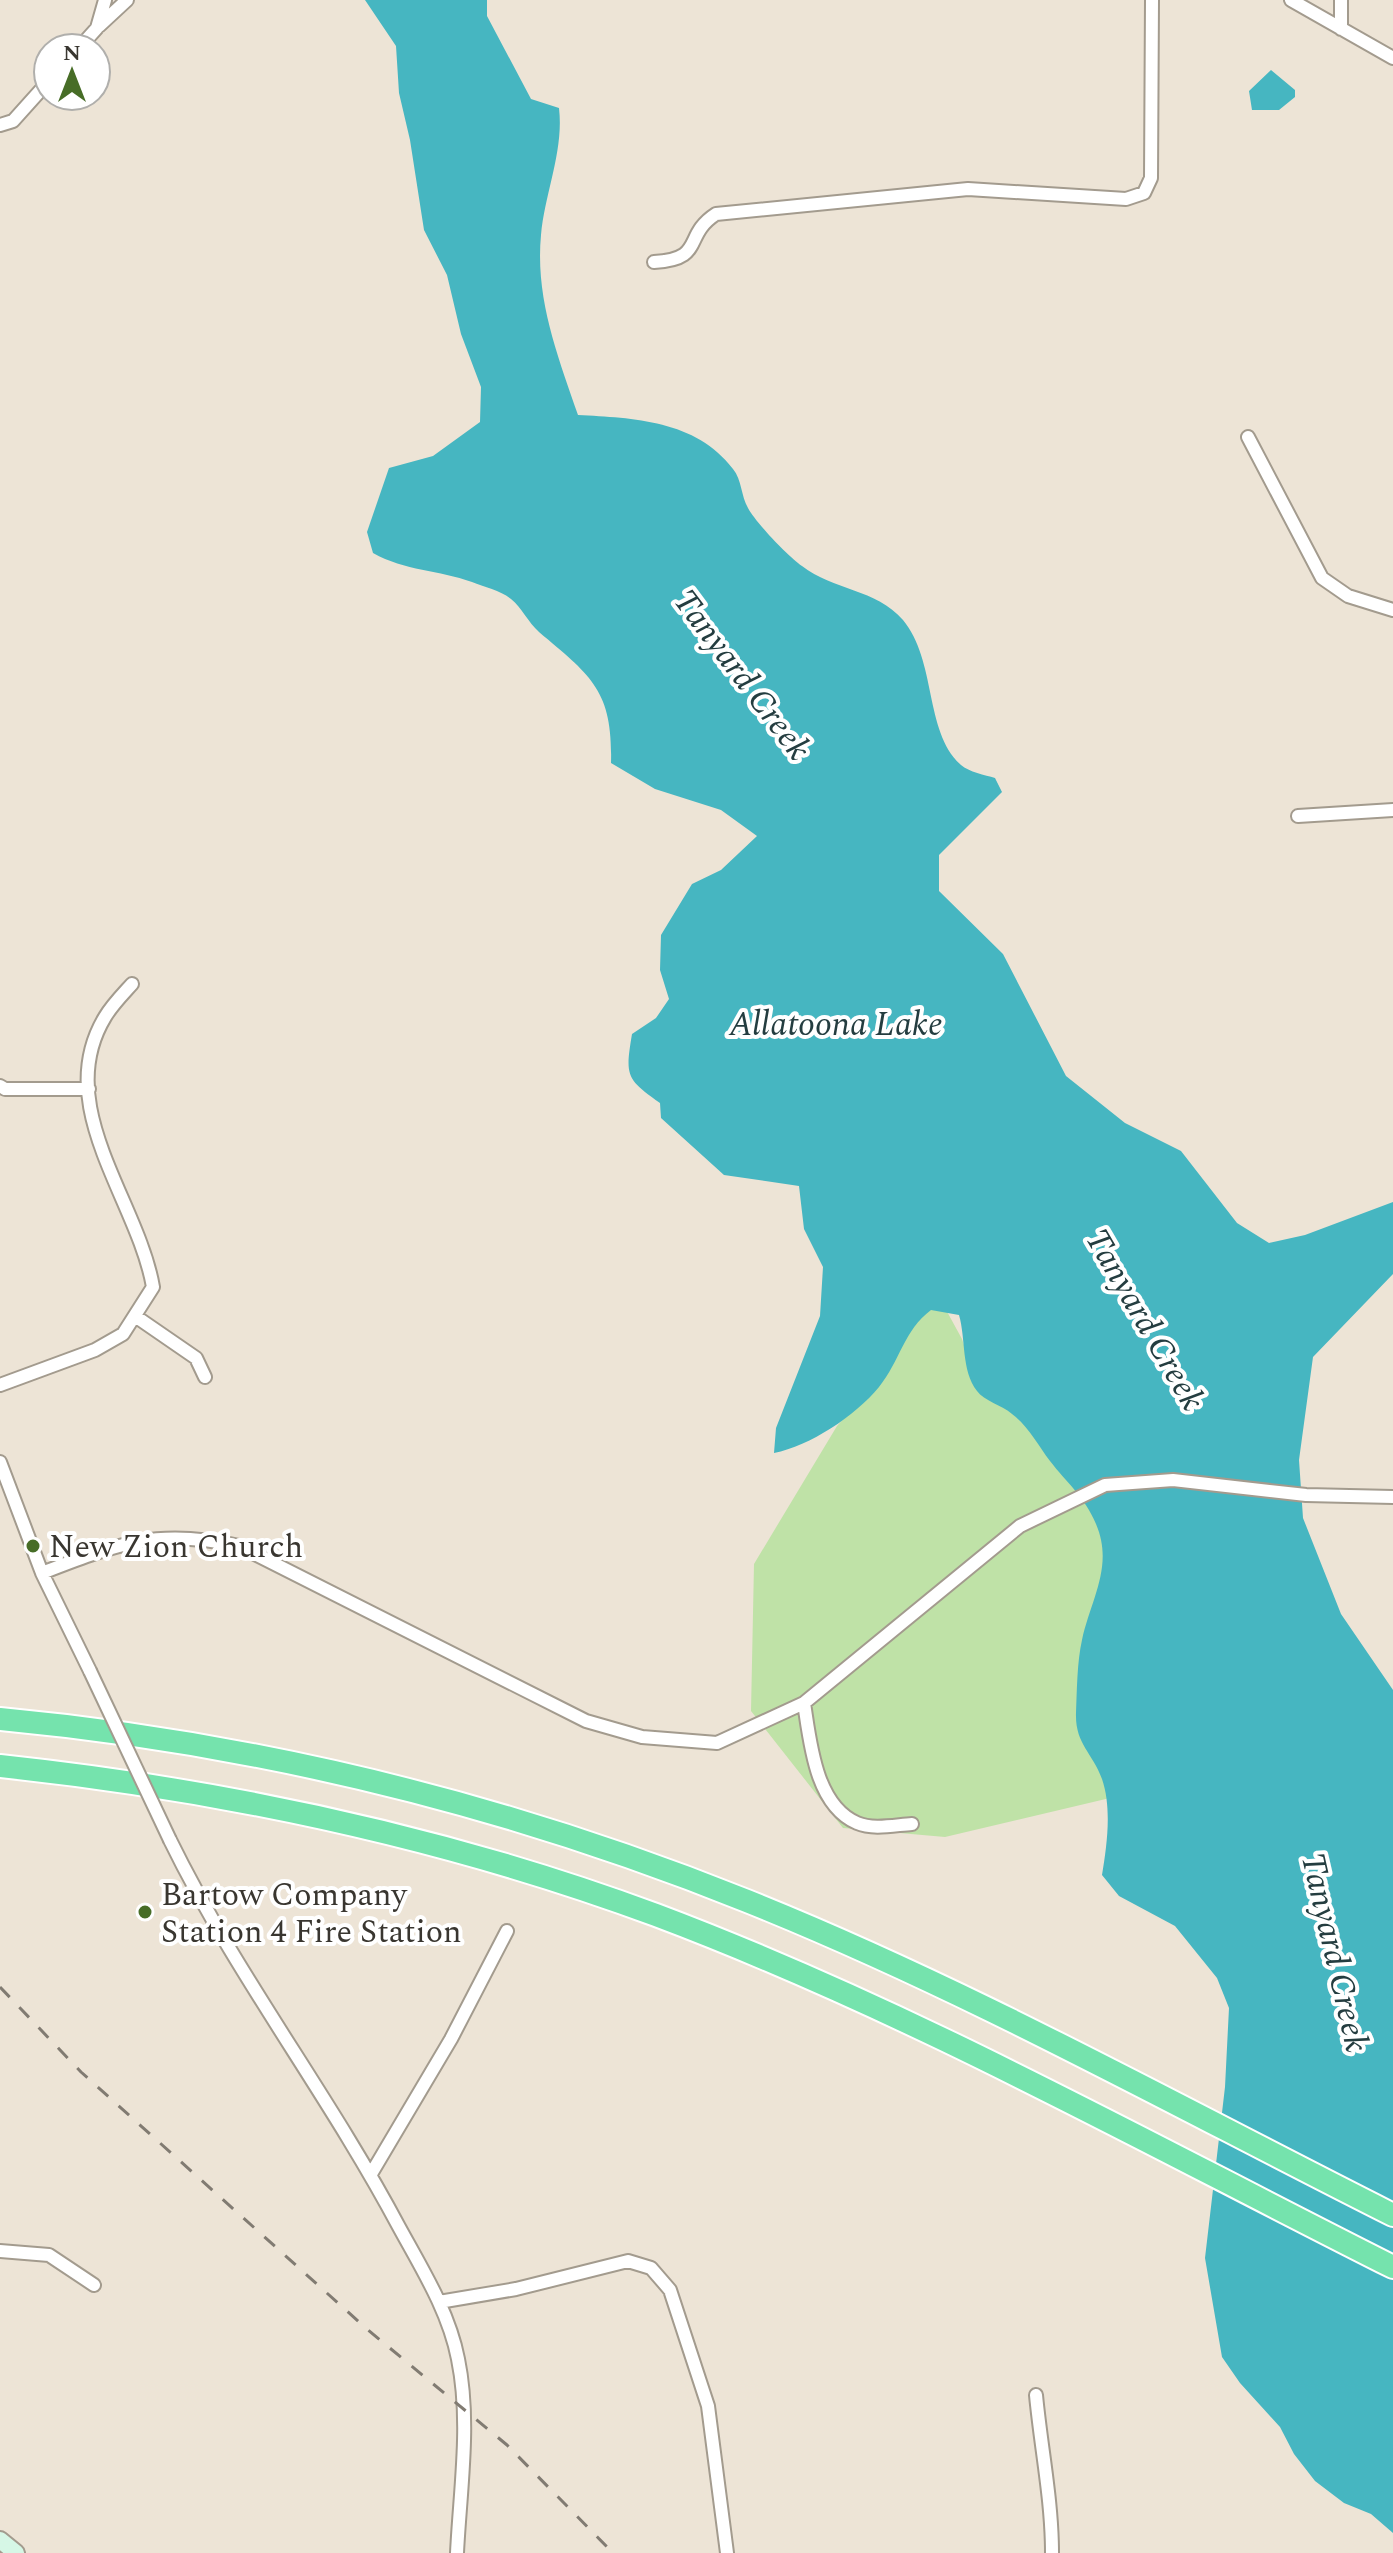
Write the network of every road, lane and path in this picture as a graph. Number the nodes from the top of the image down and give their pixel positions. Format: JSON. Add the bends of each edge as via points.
{"nodes":[{"id":1,"x":105,"y":0,"type":"edge"},
{"id":2,"x":127,"y":0,"type":"edge"},
{"id":3,"x":1152,"y":0,"type":"edge"},
{"id":4,"x":1291,"y":0,"type":"edge"},
{"id":5,"x":1341,"y":0,"type":"edge"},
{"id":6,"x":97,"y":28,"type":"junction"},
{"id":7,"x":1341,"y":29,"type":"junction"},
{"id":8,"x":93,"y":32,"type":"edge"},
{"id":9,"x":1393,"y":58,"type":"edge"},
{"id":10,"x":32,"y":100,"type":"edge"},
{"id":11,"x":0,"y":125,"type":"edge"},
{"id":12,"x":654,"y":262,"type":"dead end"},
{"id":13,"x":1248,"y":437,"type":"dead end"},
{"id":14,"x":1393,"y":610,"type":"edge"},
{"id":15,"x":1393,"y":810,"type":"edge"},
{"id":16,"x":1298,"y":816,"type":"dead end"},
{"id":17,"x":132,"y":984,"type":"dead end"},
{"id":18,"x":0,"y":1086,"type":"edge"},
{"id":19,"x":89,"y":1089,"type":"junction"},
{"id":20,"x":135,"y":1316,"type":"junction"},
{"id":21,"x":205,"y":1377,"type":"dead end"},
{"id":22,"x":0,"y":1385,"type":"edge"},
{"id":23,"x":0,"y":1462,"type":"edge"},
{"id":24,"x":1393,"y":1497,"type":"edge"},
{"id":25,"x":42,"y":1573,"type":"junction"},
{"id":26,"x":804,"y":1703,"type":"junction"},
{"id":27,"x":0,"y":1719,"type":"edge"},
{"id":28,"x":0,"y":1766,"type":"edge"},
{"id":29,"x":912,"y":1824,"type":"dead end"},
{"id":30,"x":507,"y":1931,"type":"dead end"},
{"id":31,"x":371,"y":2174,"type":"junction"},
{"id":32,"x":1393,"y":2215,"type":"edge"},
{"id":33,"x":0,"y":2251,"type":"edge"},
{"id":34,"x":1393,"y":2267,"type":"edge"},
{"id":35,"x":94,"y":2285,"type":"dead end"},
{"id":36,"x":439,"y":2302,"type":"junction"},
{"id":37,"x":1036,"y":2395,"type":"dead end"},
{"id":38,"x":0,"y":2540,"type":"edge"},
{"id":39,"x":16,"y":2553,"type":"edge"},
{"id":40,"x":457,"y":2553,"type":"edge"},
{"id":41,"x":727,"y":2553,"type":"edge"},
{"id":42,"x":1052,"y":2553,"type":"edge"}],
"edges":[{"from":1,"to":6,"type":"street"},
{"from":2,"to":6,"type":"street"},
{"from":3,"to":12,"type":"street","via":[[1151,178],[1144,193],[1126,199],[968,189],[716,214],[702,223],[688,254]]},
{"from":4,"to":7,"type":"street"},
{"from":5,"to":7,"type":"street"},
{"from":6,"to":8,"type":"street"},
{"from":7,"to":9,"type":"street"},
{"from":10,"to":11,"type":"street","via":[[13,121]]},
{"from":13,"to":14,"type":"street","via":[[1322,578],[1348,596]]},
{"from":15,"to":16,"type":"street"},
{"from":17,"to":19,"type":"street","via":[[104,1017],[88,1059]]},
{"from":18,"to":19,"type":"street"},
{"from":19,"to":20,"type":"street","via":[[97,1139],[148,1261],[153,1287]]},
{"from":20,"to":21,"type":"street","via":[[196,1358]]},
{"from":20,"to":22,"type":"street","via":[[123,1334],[95,1350]]},
{"from":23,"to":25,"type":"street"},
{"from":24,"to":26,"type":"street","via":[[1306,1495],[1173,1480],[1105,1485],[1020,1526]]},
{"from":25,"to":26,"type":"street","via":[[117,1544],[198,1537],[239,1546],[586,1721],[642,1737],[717,1743]]},
{"from":25,"to":31,"type":"street","bridge":true,"via":[[195,1888]]},
{"from":26,"to":29,"type":"street","via":[[814,1762],[829,1796],[845,1815],[876,1826]]},
{"from":27,"to":32,"type":"highway","via":[[129,1734],[317,1769],[493,1813],[671,1872],[896,1967]]},
{"from":28,"to":34,"type":"highway","via":[[155,1785],[334,1820],[495,1862],[656,1915],[926,2031]]},
{"from":30,"to":31,"type":"street"},
{"from":31,"to":36,"type":"street"},
{"from":33,"to":35,"type":"street","via":[[49,2255]]},
{"from":36,"to":40,"type":"street","via":[[458,2358],[464,2410]]},
{"from":36,"to":41,"type":"street","via":[[628,2261],[651,2268],[670,2290],[708,2406]]},
{"from":37,"to":42,"type":"street","via":[[1051,2501]]},
{"from":38,"to":39,"type":"street"}]}
